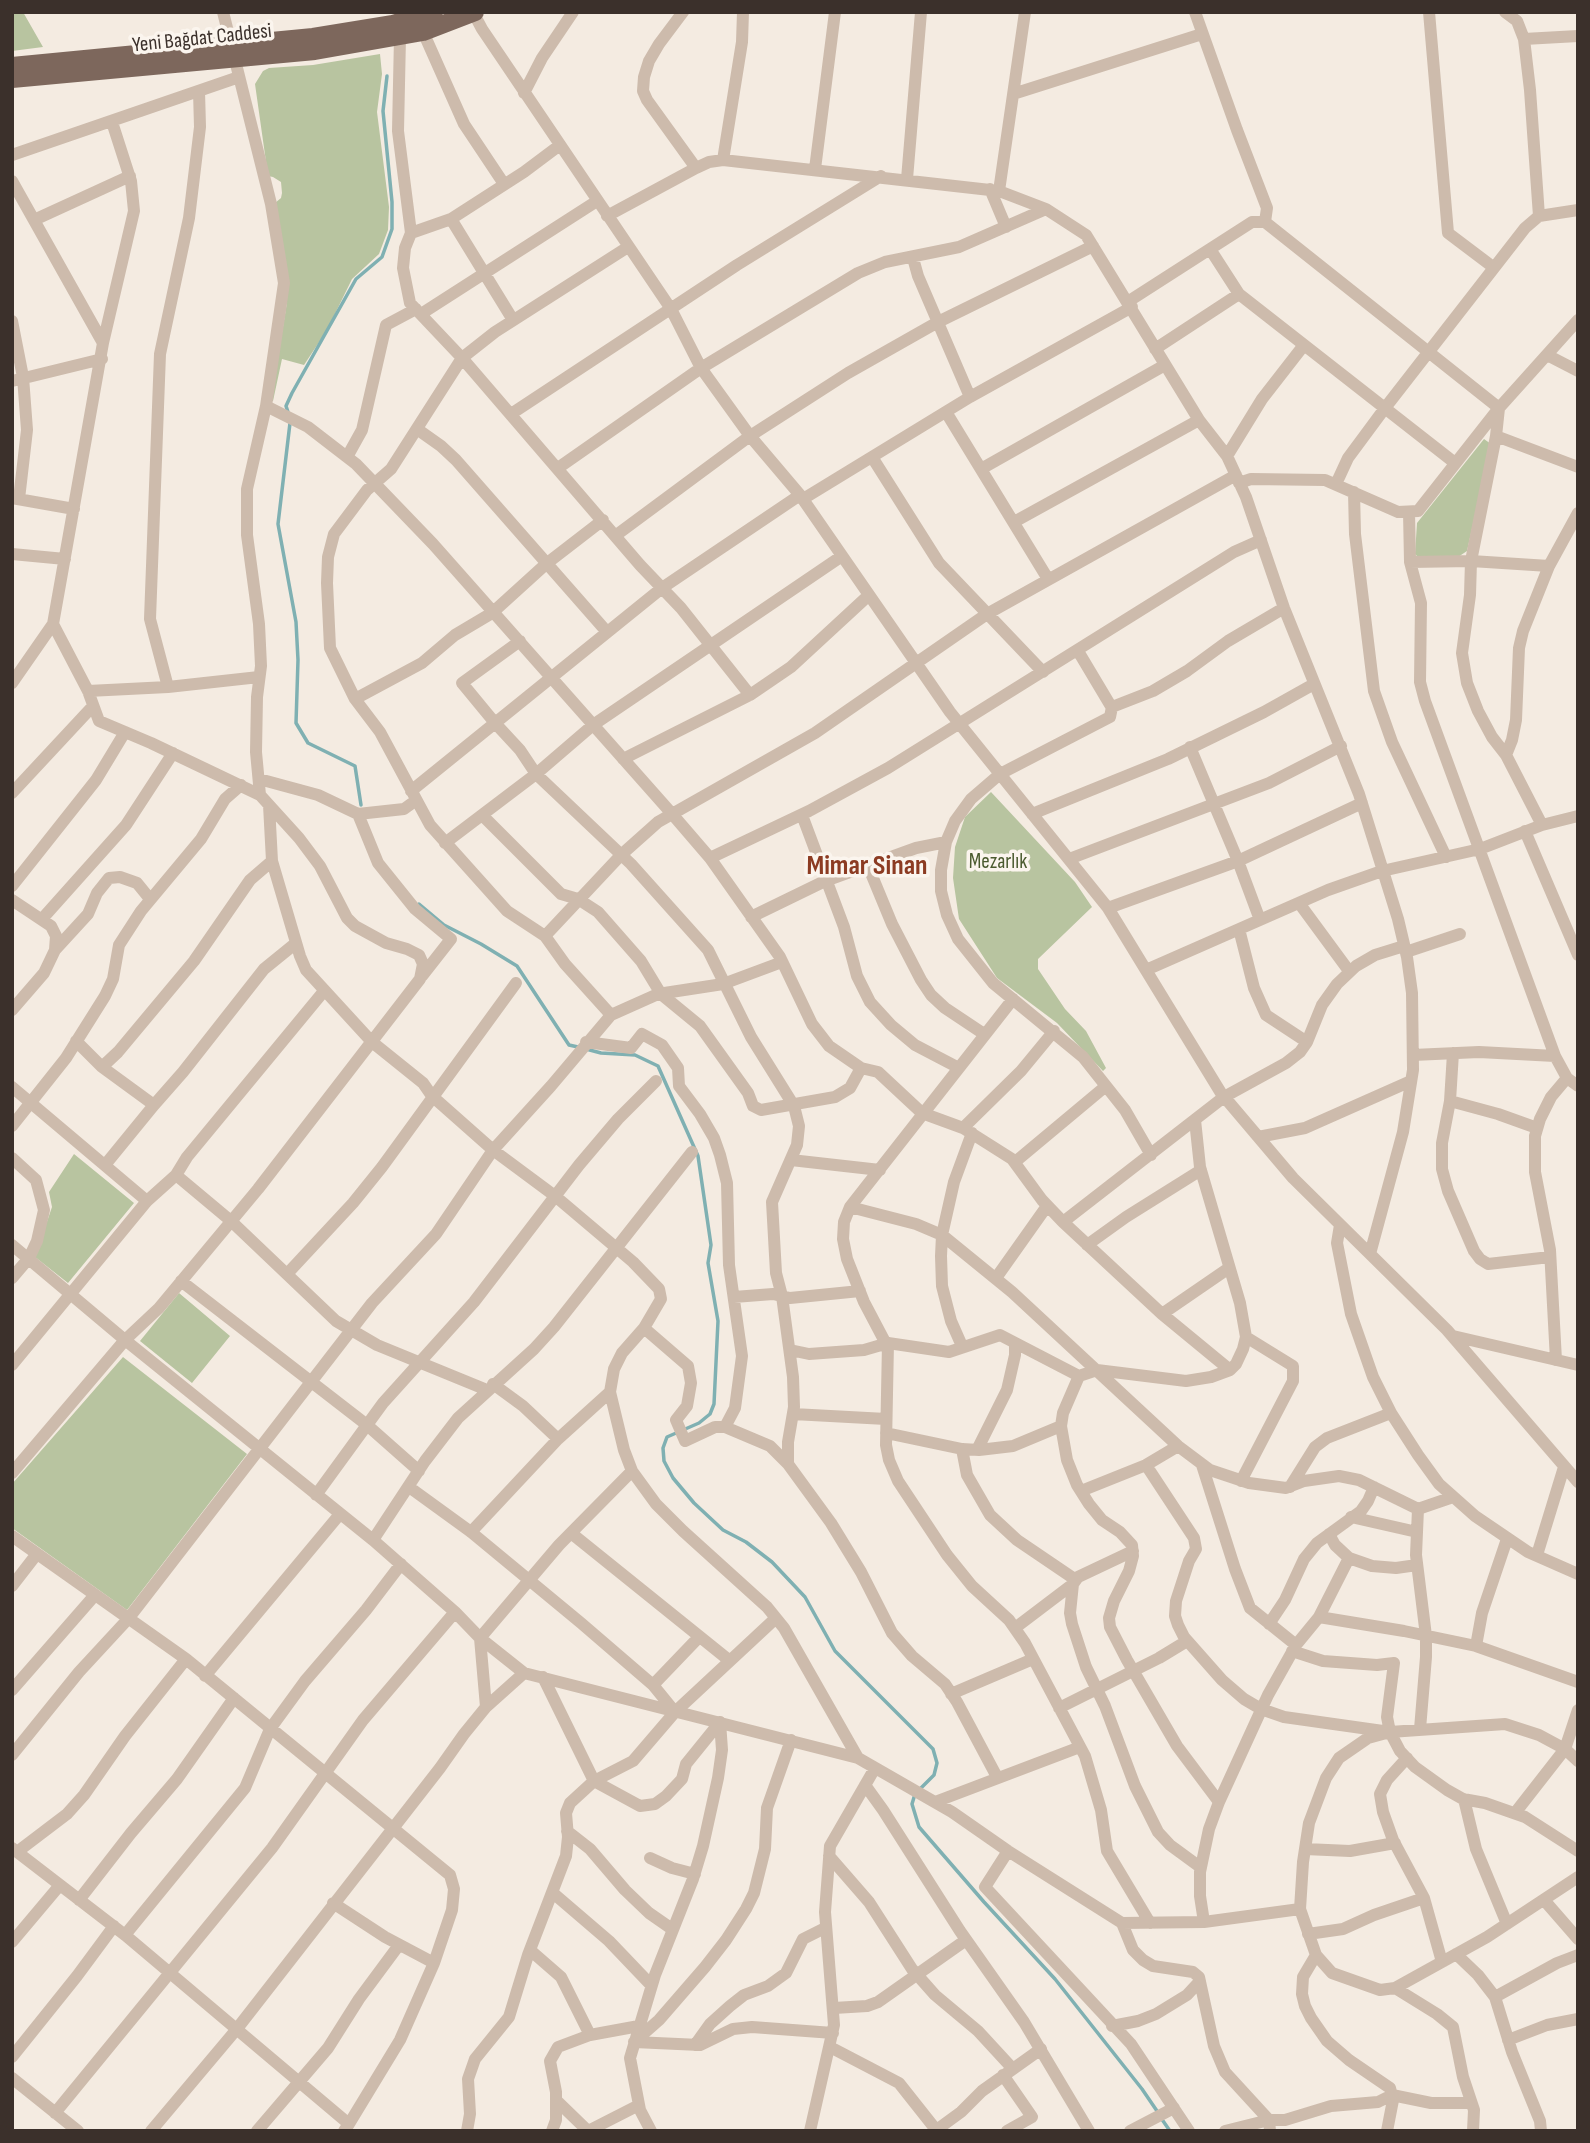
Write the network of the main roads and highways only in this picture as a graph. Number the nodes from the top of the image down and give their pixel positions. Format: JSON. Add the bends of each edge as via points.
{"nodes":[{"id":1,"x":474,"y":13,"type":"edge"},
{"id":2,"x":425,"y":21,"type":"edge"},
{"id":3,"x":235,"y":60,"type":"junction"},
{"id":4,"x":12,"y":66,"type":"edge"},
{"id":5,"x":12,"y":79,"type":"edge"}],
"edges":[{"from":1,"to":2,"type":"main road","name":"Yeni Bağdat Caddesi"},
{"from":2,"to":3,"type":"main road","name":"Yeni Bağdat Caddesi","via":[[313,37]]},
{"from":2,"to":3,"type":"main road","name":"Yeni Bağdat Caddesi","via":[[400,37]]},
{"from":3,"to":4,"type":"main road","name":"Yeni Bağdat Caddesi"},
{"from":3,"to":5,"type":"main road","name":"Yeni Bağdat Caddesi"}]}
